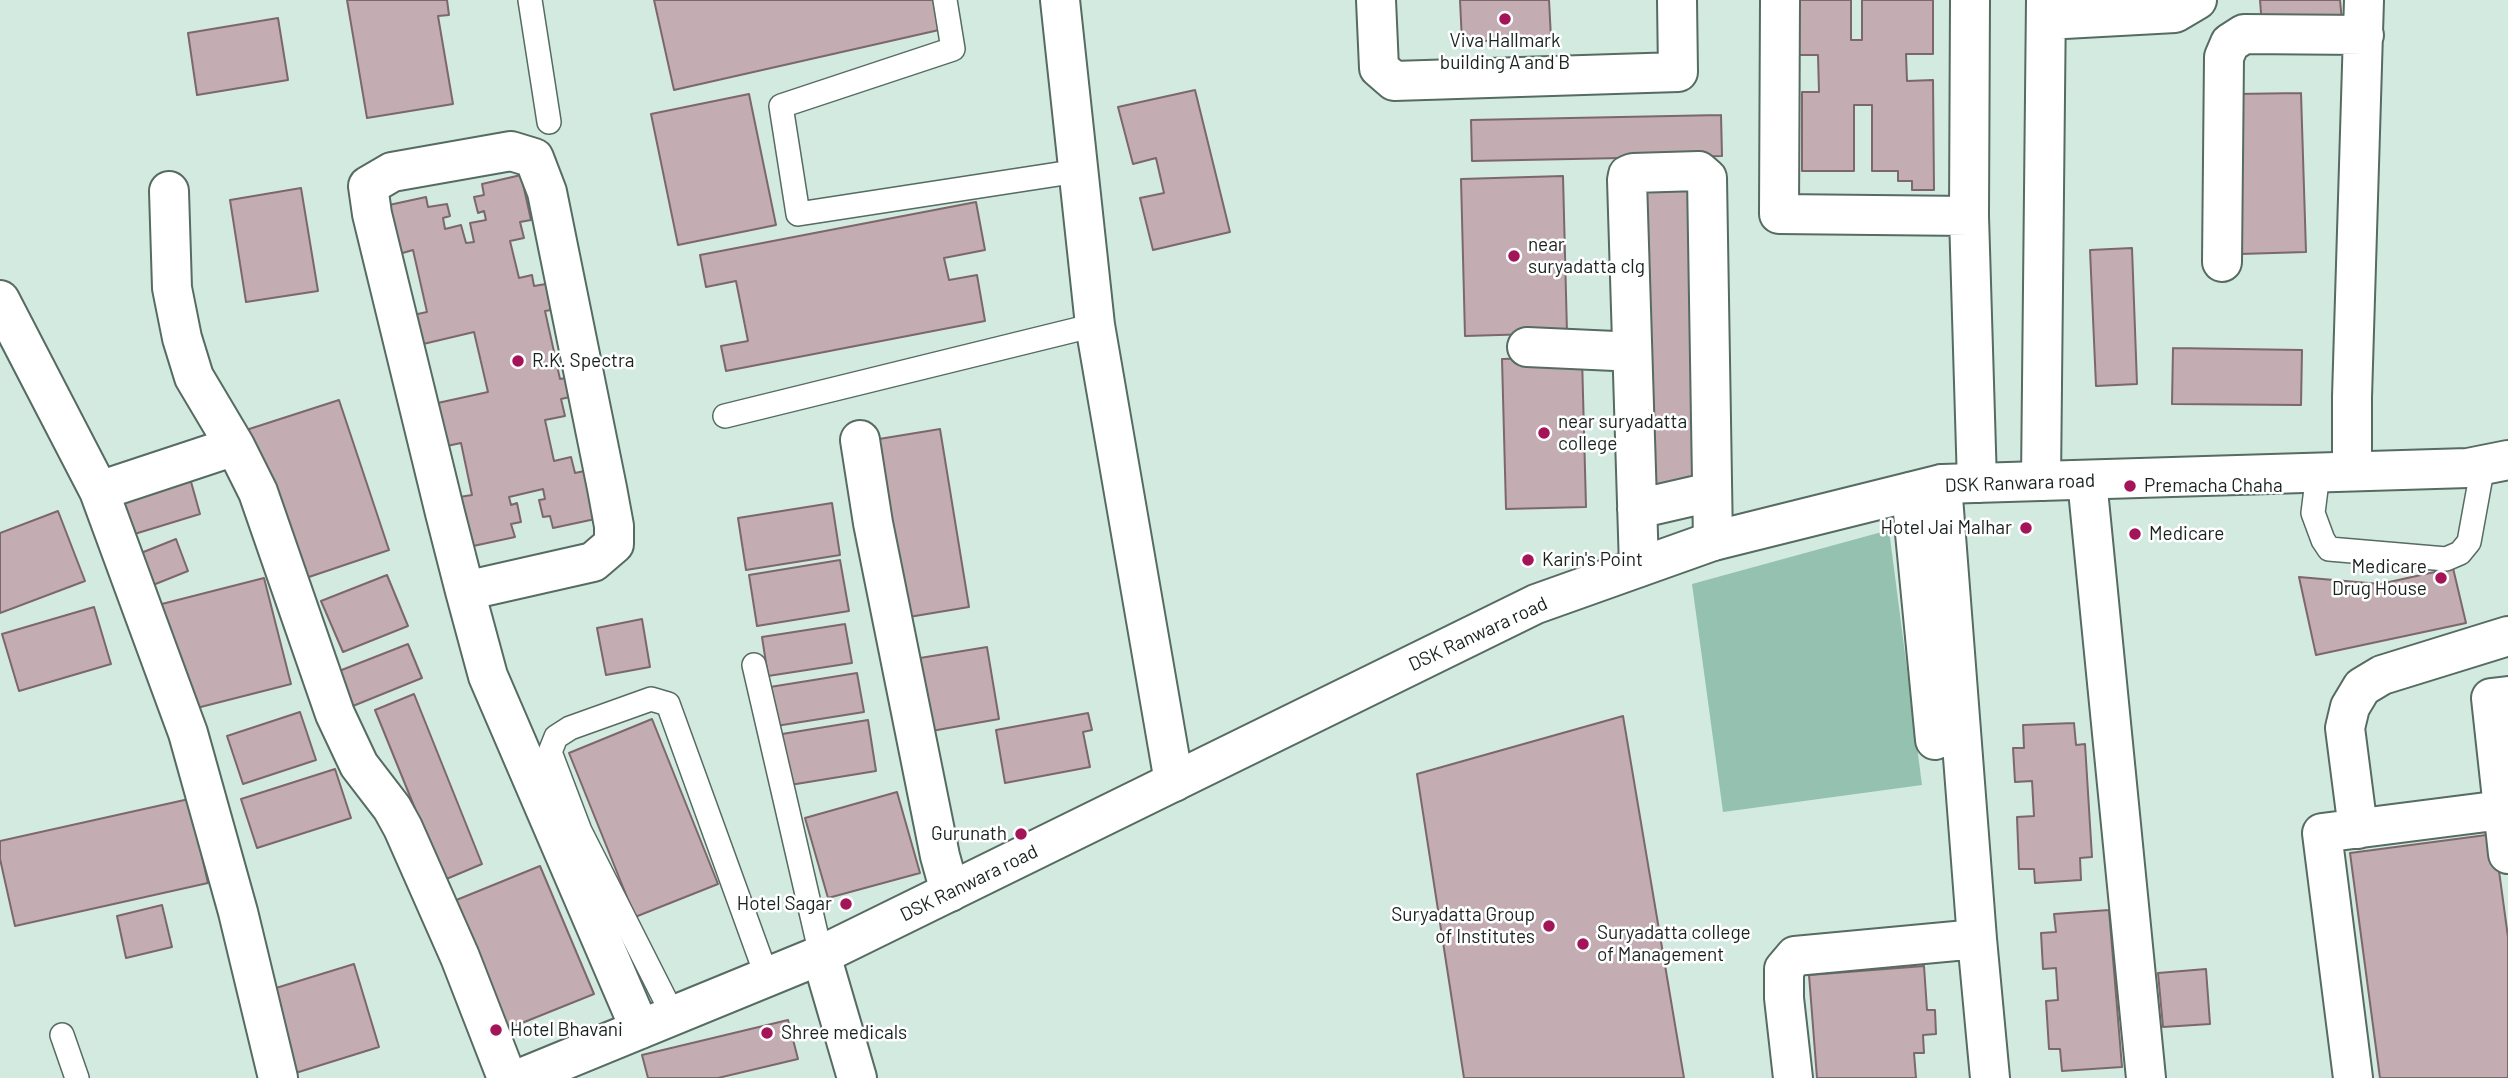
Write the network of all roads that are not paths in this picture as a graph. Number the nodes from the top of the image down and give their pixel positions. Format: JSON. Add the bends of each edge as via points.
{"nodes":[{"id":1,"x":530,"y":0,"type":"edge"},
{"id":2,"x":946,"y":0,"type":"edge"},
{"id":3,"x":1059,"y":0,"type":"edge"},
{"id":4,"x":1376,"y":0,"type":"edge"},
{"id":5,"x":1677,"y":0,"type":"edge"},
{"id":6,"x":1780,"y":0,"type":"edge"},
{"id":7,"x":1970,"y":0,"type":"edge"},
{"id":8,"x":2197,"y":0,"type":"edge"},
{"id":9,"x":2046,"y":10,"type":"edge"},
{"id":10,"x":2364,"y":18,"type":"edge"},
{"id":11,"x":549,"y":122,"type":"dead end"},
{"id":12,"x":1078,"y":171,"type":"junction"},
{"id":13,"x":1612,"y":173,"type":"dead end"},
{"id":14,"x":169,"y":191,"type":"dead end"},
{"id":15,"x":1969,"y":216,"type":"junction"},
{"id":16,"x":2222,"y":262,"type":"dead end"},
{"id":17,"x":0,"y":300,"type":"edge"},
{"id":18,"x":1095,"y":325,"type":"junction"},
{"id":19,"x":1527,"y":347,"type":"dead end"},
{"id":20,"x":1615,"y":351,"type":"junction"},
{"id":21,"x":725,"y":416,"type":"dead end"},
{"id":22,"x":860,"y":440,"type":"dead end"},
{"id":23,"x":235,"y":446,"type":"junction"},
{"id":24,"x":2495,"y":463,"type":"edge"},
{"id":25,"x":2335,"y":472,"type":"junction"},
{"id":26,"x":2087,"y":480,"type":"junction"},
{"id":27,"x":2042,"y":481,"type":"junction"},
{"id":28,"x":1943,"y":486,"type":"junction"},
{"id":29,"x":99,"y":491,"type":"junction"},
{"id":30,"x":1711,"y":492,"type":"junction"},
{"id":31,"x":1637,"y":509,"type":"junction"},
{"id":32,"x":1713,"y":541,"type":"junction"},
{"id":33,"x":1630,"y":570,"type":"junction"},
{"id":34,"x":465,"y":591,"type":"junction"},
{"id":35,"x":2508,"y":636,"type":"edge"},
{"id":36,"x":754,"y":665,"type":"dead end"},
{"id":37,"x":2508,"y":696,"type":"edge"},
{"id":38,"x":1174,"y":782,"type":"junction"},
{"id":39,"x":2502,"y":810,"type":"junction"},
{"id":40,"x":2358,"y":829,"type":"junction"},
{"id":41,"x":2508,"y":854,"type":"edge"},
{"id":42,"x":950,"y":892,"type":"junction"},
{"id":43,"x":1965,"y":940,"type":"junction"},
{"id":44,"x":821,"y":955,"type":"junction"},
{"id":45,"x":767,"y":977,"type":"junction"},
{"id":46,"x":657,"y":1022,"type":"junction"},
{"id":47,"x":62,"y":1035,"type":"dead end"},
{"id":48,"x":76,"y":1078,"type":"edge"},
{"id":49,"x":278,"y":1078,"type":"edge"},
{"id":50,"x":507,"y":1078,"type":"edge"},
{"id":51,"x":521,"y":1078,"type":"edge"},
{"id":52,"x":857,"y":1078,"type":"edge"},
{"id":53,"x":1793,"y":1078,"type":"edge"},
{"id":54,"x":1990,"y":1078,"type":"edge"},
{"id":55,"x":2146,"y":1078,"type":"edge"},
{"id":56,"x":2353,"y":1078,"type":"edge"}],
"edges":[{"from":1,"to":11,"type":"lane"},
{"from":2,"to":12,"type":"lane","via":[[953,48],[781,106],[798,214]]},
{"from":3,"to":12,"type":"street"},
{"from":4,"to":5,"type":"street","via":[[1379,68],[1394,81],[1678,72]]},
{"from":6,"to":15,"type":"street","via":[[1779,214]]},
{"from":7,"to":15,"type":"street"},
{"from":8,"to":9,"type":"street","via":[[2175,13]]},
{"from":9,"to":27,"type":"street"},
{"from":10,"to":16,"type":"street","via":[[2244,34],[2230,43],[2224,57]]},
{"from":10,"to":25,"type":"street","via":[[2352,397]]},
{"from":12,"to":18,"type":"street"},
{"from":13,"to":20,"type":"street"},
{"from":14,"to":23,"type":"street","via":[[172,288],[182,338],[194,377]]},
{"from":15,"to":28,"type":"street"},
{"from":17,"to":29,"type":"street"},
{"from":18,"to":21,"type":"lane"},
{"from":18,"to":38,"type":"street"},
{"from":19,"to":20,"type":"street"},
{"from":20,"to":33,"type":"street"},
{"from":22,"to":42,"type":"street"},
{"from":23,"to":29,"type":"street"},
{"from":23,"to":50,"type":"street","via":[[258,492],[335,714],[359,765],[403,828]]},
{"from":24,"to":25,"type":"street","name":"DSK Ranwara road"},
{"from":24,"to":25,"type":"lane","via":[[2469,542],[2446,559],[2329,549],[2313,513]]},
{"from":25,"to":26,"type":"street","name":"DSK Ranwara road"},
{"from":26,"to":27,"type":"street","name":"DSK Ranwara road"},
{"from":26,"to":55,"type":"street"},
{"from":27,"to":28,"type":"street","name":"DSK Ranwara road"},
{"from":28,"to":32,"type":"street","name":"DSK Ranwara road"},
{"from":28,"to":43,"type":"street"},
{"from":29,"to":49,"type":"street","via":[[188,733]]},
{"from":30,"to":31,"type":"street"},
{"from":30,"to":31,"type":"street","via":[[1706,178],[1699,171],[1633,173],[1627,180]]},
{"from":30,"to":32,"type":"street"},
{"from":31,"to":33,"type":"street"},
{"from":32,"to":33,"type":"street","name":"DSK Ranwara road"},
{"from":33,"to":38,"type":"street","name":"DSK Ranwara road","via":[[1536,604]]},
{"from":34,"to":34,"type":"street","via":[[368,186],[392,172],[512,151],[534,158],[547,192],[607,488],[614,544],[593,562]]},
{"from":34,"to":46,"type":"street","via":[[488,676]]},
{"from":35,"to":40,"type":"street","via":[[2382,675],[2362,687],[2345,728]]},
{"from":36,"to":44,"type":"lane"},
{"from":37,"to":39,"type":"street","via":[[2491,698]]},
{"from":38,"to":42,"type":"street","name":"DSK Ranwara road"},
{"from":39,"to":40,"type":"street"},
{"from":39,"to":41,"type":"street"},
{"from":40,"to":56,"type":"street","via":[[2322,834]]},
{"from":42,"to":44,"type":"street","name":"DSK Ranwara road"},
{"from":43,"to":53,"type":"street","via":[[1794,956],[1784,969]]},
{"from":43,"to":54,"type":"street"},
{"from":44,"to":45,"type":"street","name":"DSK Ranwara road"},
{"from":44,"to":52,"type":"street"},
{"from":45,"to":46,"type":"street","name":"DSK Ranwara road"},
{"from":45,"to":46,"type":"lane","via":[[668,704],[651,699],[570,728],[555,737],[550,752]]},
{"from":46,"to":51,"type":"street","name":"DSK Ranwara road"},
{"from":47,"to":48,"type":"lane"}]}
